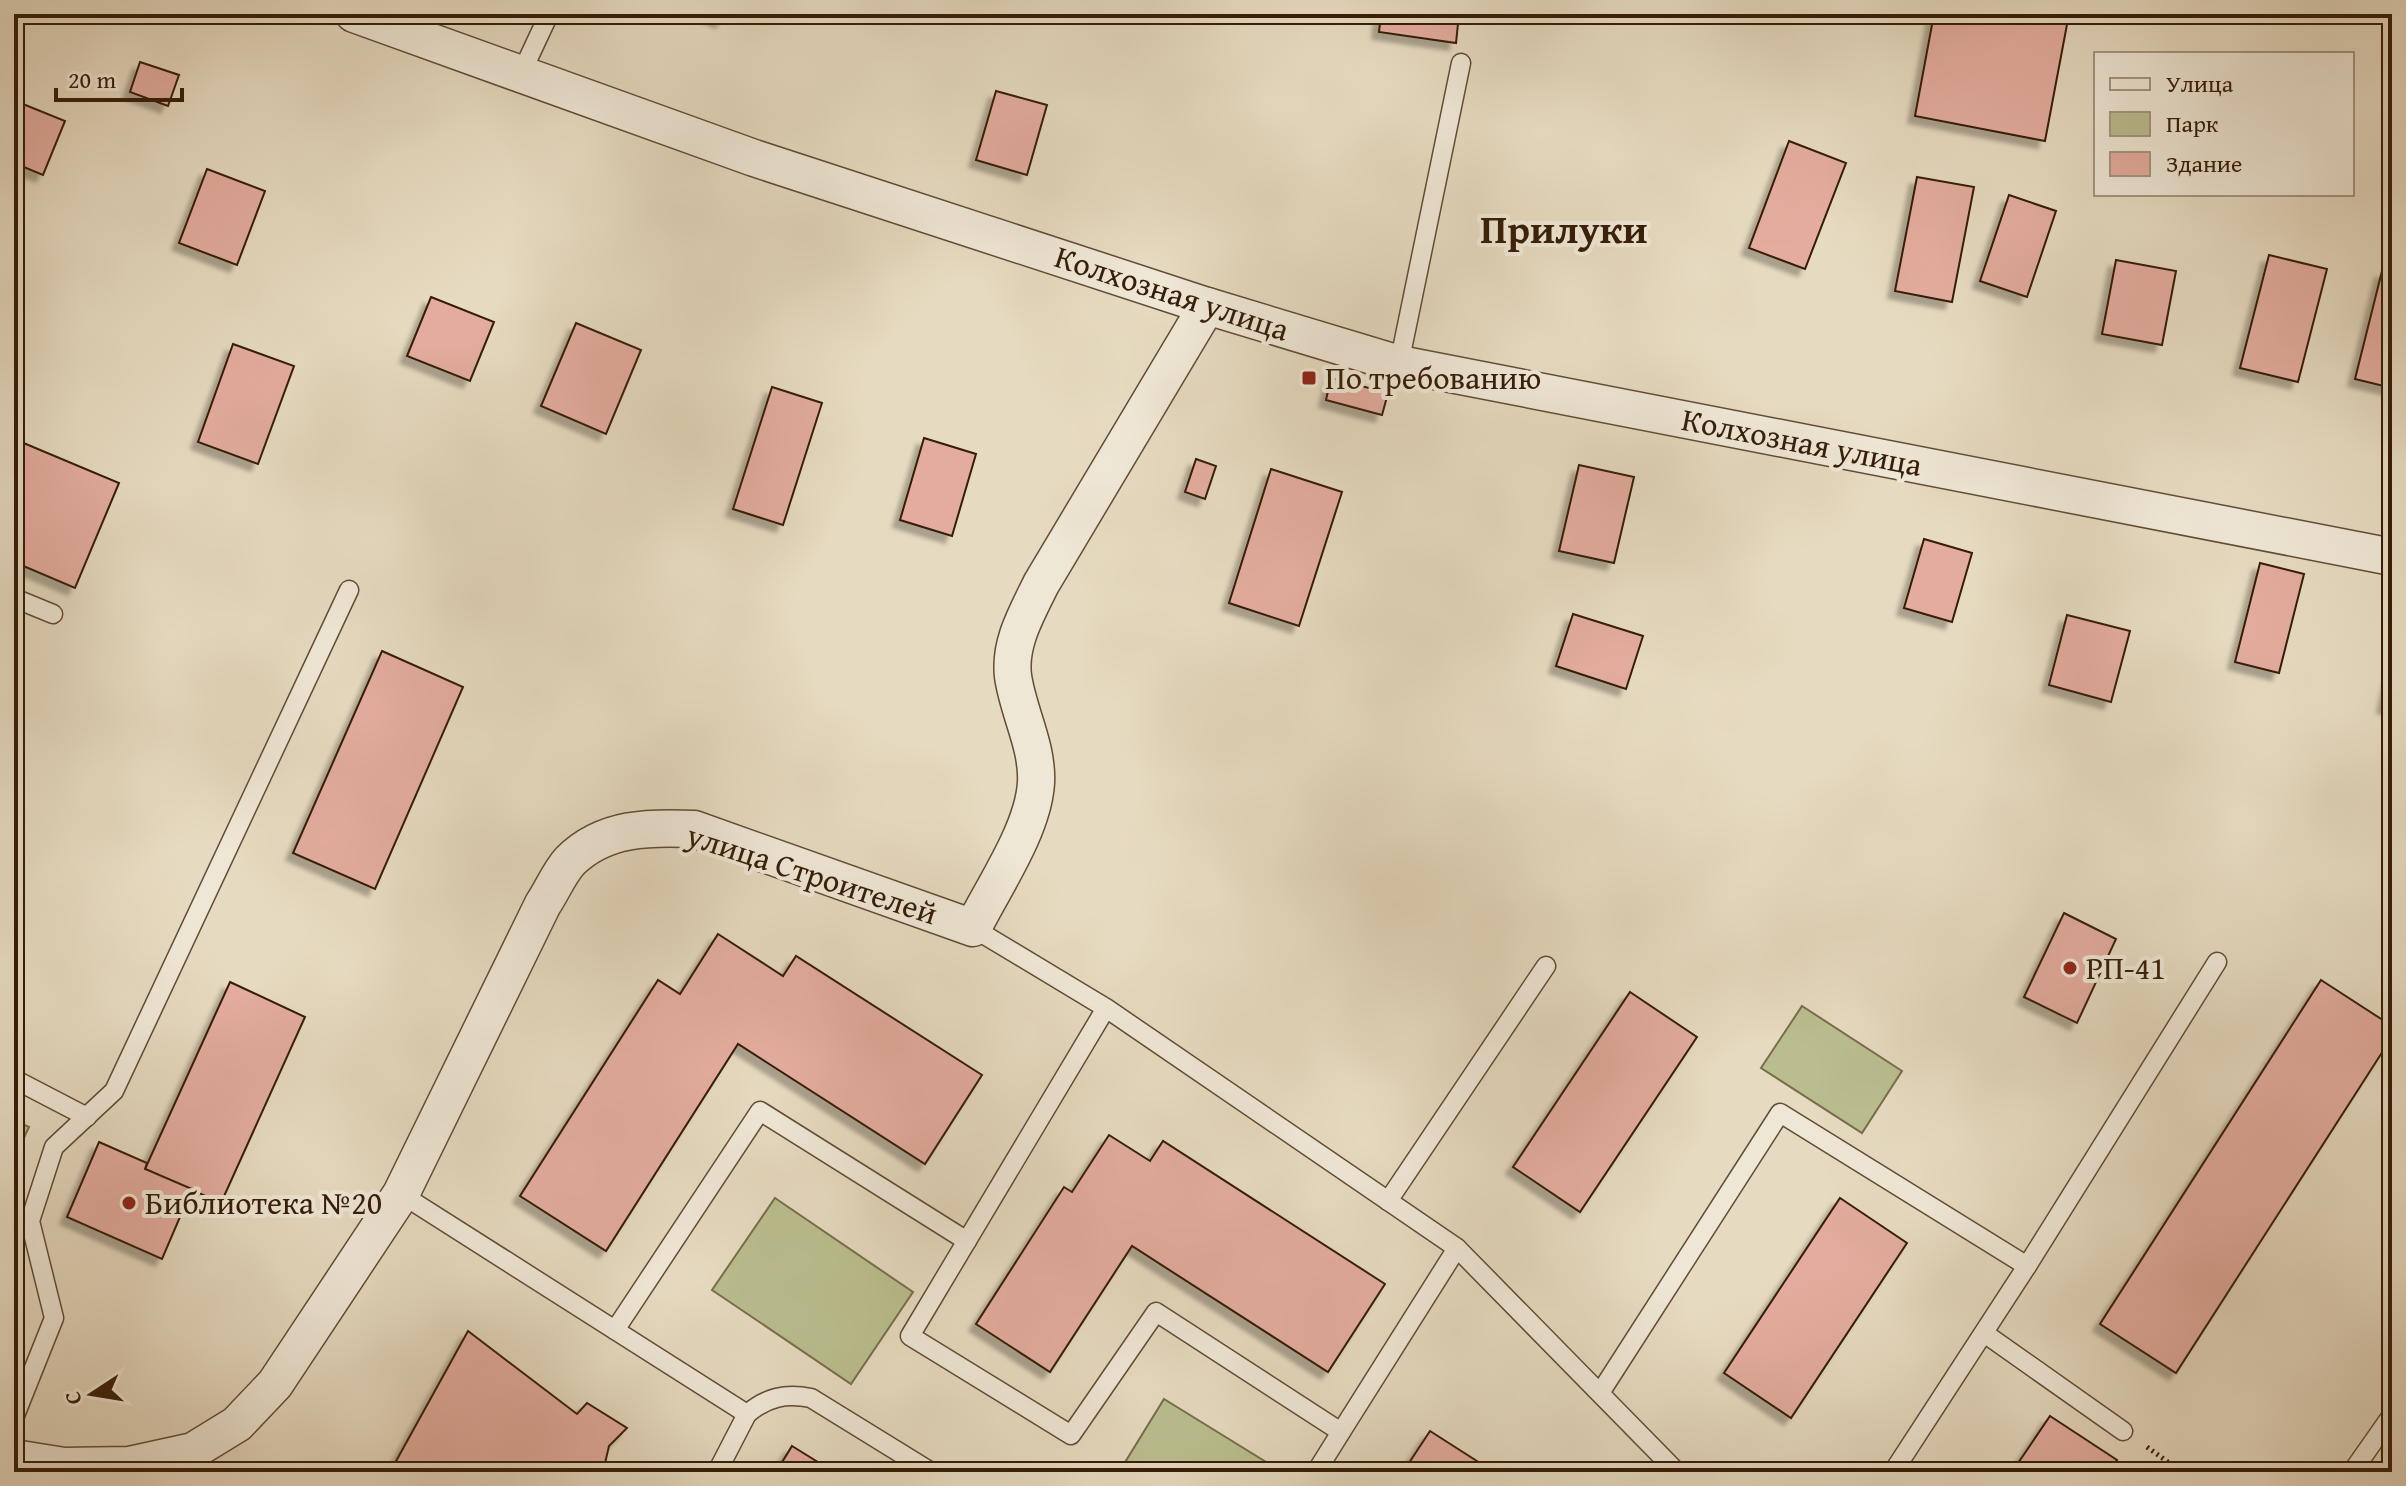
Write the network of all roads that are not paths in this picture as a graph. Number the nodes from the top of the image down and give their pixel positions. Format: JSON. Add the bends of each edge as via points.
{"nodes":[{"id":1,"x":354,"y":14,"type":"edge"},
{"id":2,"x":549,"y":14,"type":"edge"},
{"id":3,"x":1461,"y":63,"type":"dead end"},
{"id":4,"x":521,"y":74,"type":"junction"},
{"id":5,"x":1207,"y":306,"type":"junction"},
{"id":6,"x":1399,"y":364,"type":"junction"},
{"id":7,"x":2392,"y":557,"type":"edge"},
{"id":8,"x":349,"y":590,"type":"dead end"},
{"id":9,"x":14,"y":598,"type":"edge"},
{"id":10,"x":53,"y":614,"type":"dead end"},
{"id":11,"x":973,"y":928,"type":"junction"},
{"id":12,"x":2217,"y":962,"type":"dead end"},
{"id":13,"x":1546,"y":966,"type":"dead end"},
{"id":14,"x":1106,"y":1008,"type":"junction"},
{"id":15,"x":14,"y":1079,"type":"edge"},
{"id":16,"x":87,"y":1117,"type":"junction"},
{"id":17,"x":401,"y":1194,"type":"junction"},
{"id":18,"x":1388,"y":1201,"type":"junction"},
{"id":19,"x":967,"y":1241,"type":"junction"},
{"id":20,"x":1457,"y":1248,"type":"junction"},
{"id":21,"x":2027,"y":1266,"type":"junction"},
{"id":22,"x":615,"y":1330,"type":"junction"},
{"id":23,"x":1984,"y":1333,"type":"junction"},
{"id":24,"x":1600,"y":1393,"type":"junction"},
{"id":25,"x":747,"y":1414,"type":"junction"},
{"id":26,"x":2392,"y":1415,"type":"edge"},
{"id":27,"x":14,"y":1418,"type":"edge"},
{"id":28,"x":2123,"y":1431,"type":"road end"},
{"id":29,"x":1341,"y":1432,"type":"junction"},
{"id":30,"x":14,"y":1458,"type":"edge"},
{"id":31,"x":135,"y":1468,"type":"edge"},
{"id":32,"x":717,"y":1472,"type":"edge"},
{"id":33,"x":931,"y":1472,"type":"edge"},
{"id":34,"x":1316,"y":1472,"type":"edge"},
{"id":35,"x":1677,"y":1472,"type":"edge"},
{"id":36,"x":1893,"y":1472,"type":"edge"},
{"id":37,"x":2352,"y":1472,"type":"edge"}],
"edges":[{"from":1,"to":4,"type":"street","name":"Колхозная улица"},
{"from":2,"to":4,"type":"lane"},
{"from":3,"to":6,"type":"lane"},
{"from":4,"to":5,"type":"street","name":"Колхозная улица","via":[[754,158]]},
{"from":5,"to":6,"type":"street","name":"Колхозная улица"},
{"from":5,"to":11,"type":"street","name":"улица Строителей","via":[[1020,627],[1013,676],[1036,782],[1030,816]]},
{"from":6,"to":7,"type":"street","name":"Колхозная улица"},
{"from":8,"to":16,"type":"lane","via":[[114,1091]]},
{"from":9,"to":10,"type":"lane"},
{"from":11,"to":14,"type":"lane"},
{"from":11,"to":17,"type":"street","name":"улица Строителей","via":[[694,829],[647,827],[607,836],[570,862],[543,904]]},
{"from":12,"to":21,"type":"lane"},
{"from":13,"to":18,"type":"lane"},
{"from":14,"to":18,"type":"lane"},
{"from":14,"to":19,"type":"lane"},
{"from":15,"to":16,"type":"lane"},
{"from":16,"to":27,"type":"lane","via":[[54,1147],[30,1221],[54,1318]]},
{"from":17,"to":22,"type":"lane"},
{"from":17,"to":31,"type":"street","name":"улица Строителей","via":[[275,1384],[237,1424],[193,1451]]},
{"from":18,"to":20,"type":"lane"},
{"from":19,"to":22,"type":"lane","via":[[760,1111]]},
{"from":19,"to":29,"type":"lane","via":[[910,1336],[1071,1435],[1156,1312]]},
{"from":20,"to":24,"type":"lane"},
{"from":20,"to":29,"type":"lane"},
{"from":21,"to":23,"type":"lane"},
{"from":21,"to":24,"type":"lane","via":[[1780,1113]]},
{"from":22,"to":25,"type":"lane"},
{"from":23,"to":28,"type":"lane"},
{"from":23,"to":36,"type":"lane"},
{"from":24,"to":35,"type":"lane"},
{"from":25,"to":32,"type":"lane"},
{"from":25,"to":33,"type":"lane","via":[[774,1397],[811,1398]]},
{"from":26,"to":37,"type":"lane"},
{"from":29,"to":34,"type":"lane"},
{"from":30,"to":31,"type":"street","name":"улица Строителей"}]}
